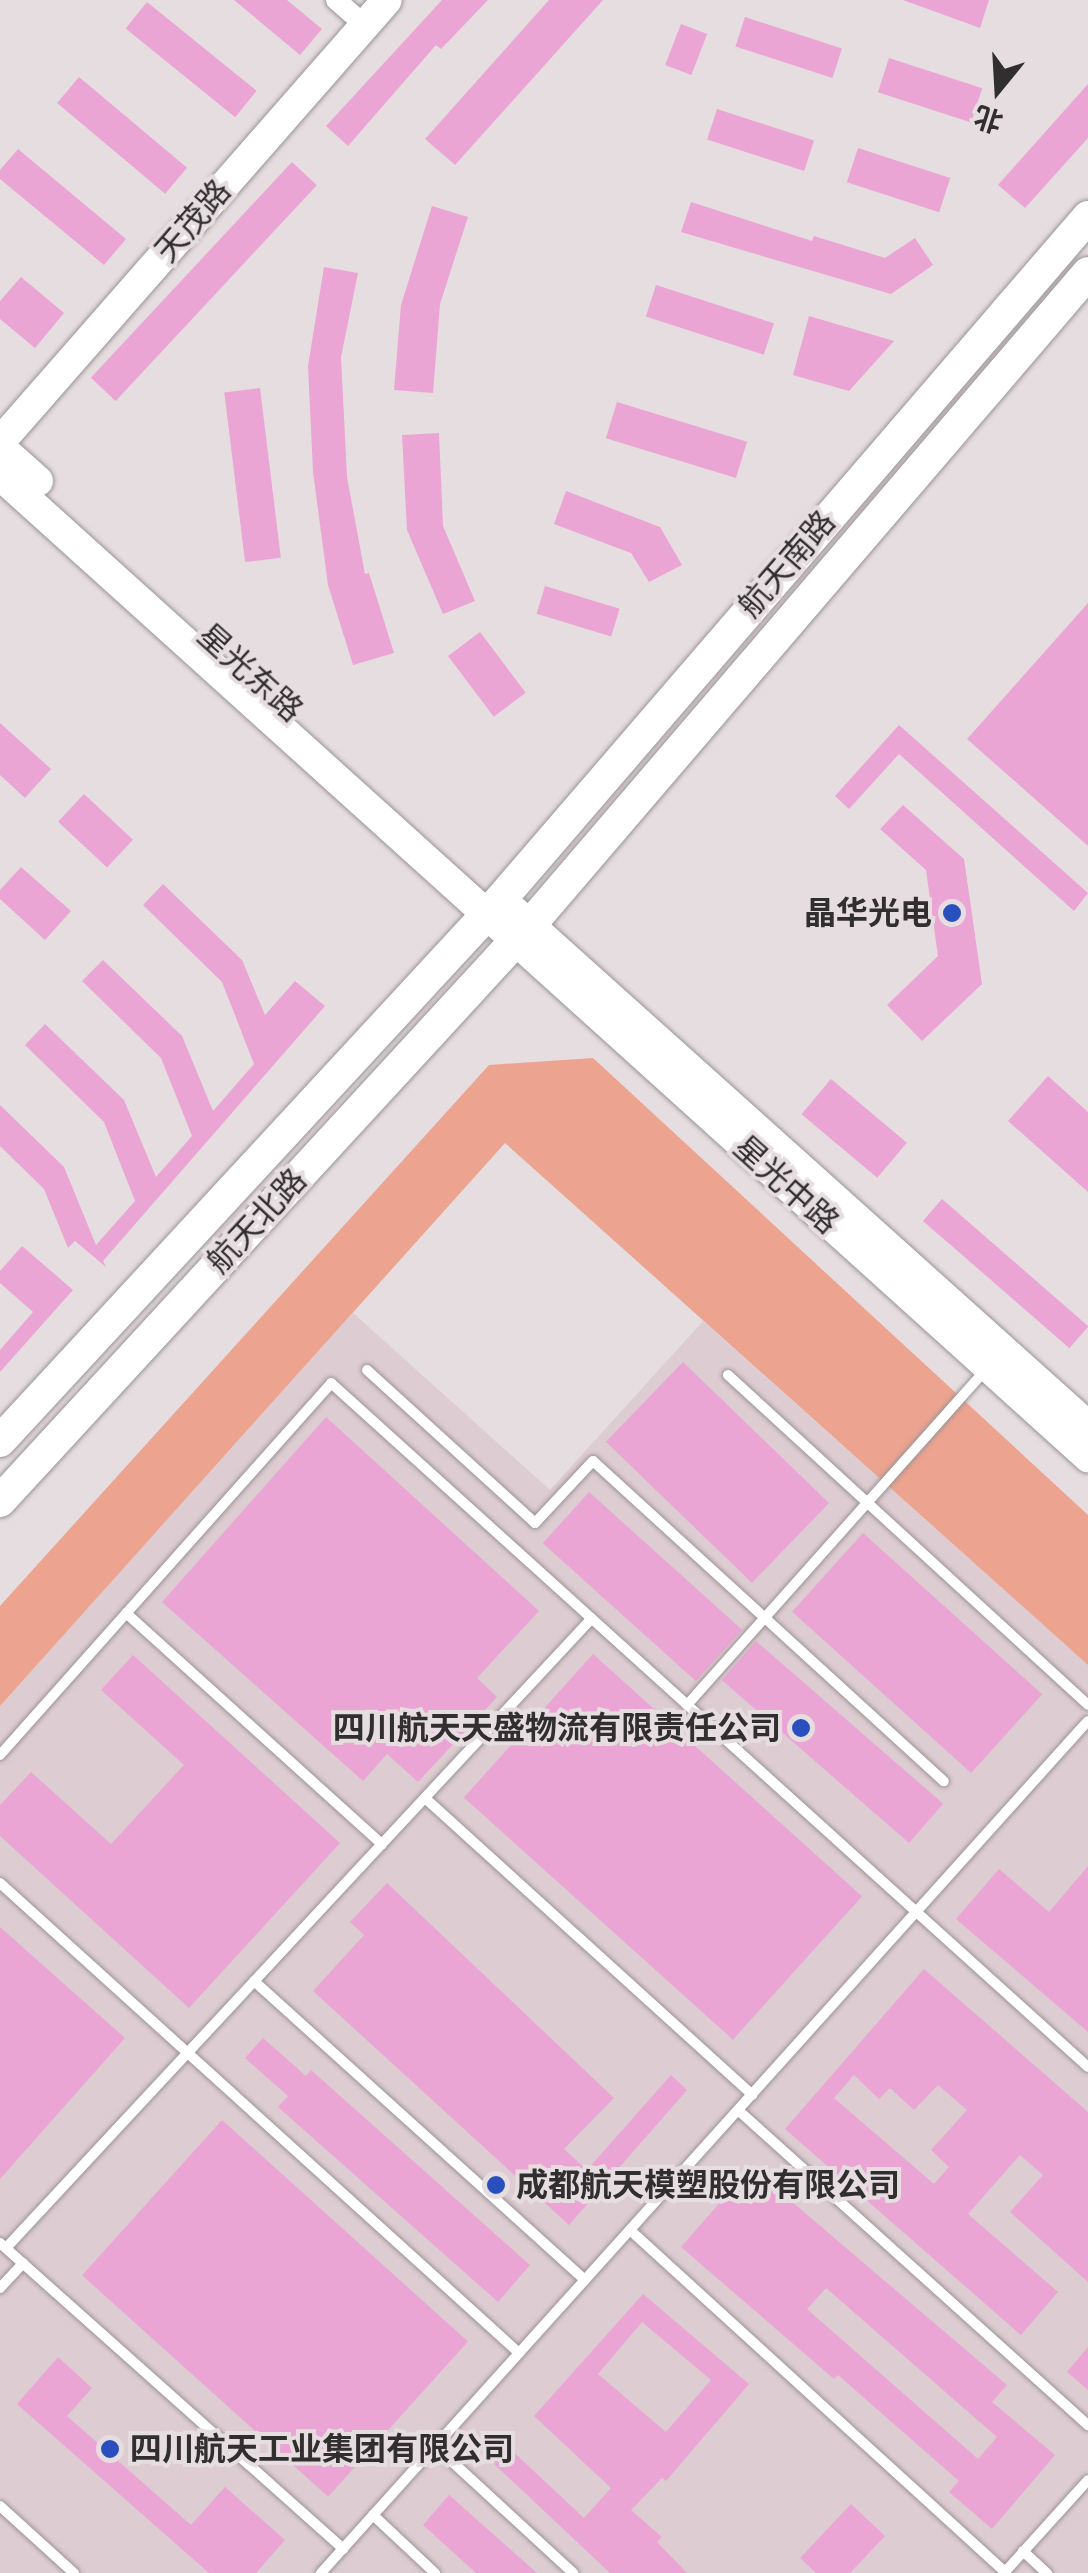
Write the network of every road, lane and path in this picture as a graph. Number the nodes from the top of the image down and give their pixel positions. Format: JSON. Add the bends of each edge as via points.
{"nodes":[{"id":1,"x":336,"y":0,"type":"edge"},
{"id":2,"x":387,"y":0,"type":"edge"},
{"id":3,"x":365,"y":26,"type":"junction"},
{"id":4,"x":1088,"y":217,"type":"edge"},
{"id":5,"x":1088,"y":273,"type":"edge"},
{"id":6,"x":0,"y":445,"type":"edge"},
{"id":7,"x":0,"y":474,"type":"edge"},
{"id":8,"x":494,"y":905,"type":"junction"},
{"id":9,"x":522,"y":933,"type":"junction"},
{"id":10,"x":988,"y":1366,"type":"junction"},
{"id":11,"x":366,"y":1370,"type":"dead end"},
{"id":12,"x":728,"y":1376,"type":"dead end"},
{"id":13,"x":1088,"y":1426,"type":"edge"},
{"id":14,"x":0,"y":1441,"type":"edge"},
{"id":15,"x":1088,"y":1457,"type":"edge"},
{"id":16,"x":0,"y":1502,"type":"edge"},
{"id":17,"x":867,"y":1503,"type":"junction"},
{"id":18,"x":126,"y":1613,"type":"junction"},
{"id":19,"x":592,"y":1618,"type":"junction"},
{"id":20,"x":765,"y":1618,"type":"junction"},
{"id":21,"x":687,"y":1704,"type":"junction"},
{"id":22,"x":1088,"y":1705,"type":"edge"},
{"id":23,"x":1088,"y":1722,"type":"edge"},
{"id":24,"x":0,"y":1755,"type":"edge"},
{"id":25,"x":944,"y":1781,"type":"dead end"},
{"id":26,"x":425,"y":1798,"type":"junction"},
{"id":27,"x":382,"y":1844,"type":"junction"},
{"id":28,"x":0,"y":1884,"type":"edge"},
{"id":29,"x":916,"y":1912,"type":"junction"},
{"id":30,"x":254,"y":1981,"type":"junction"},
{"id":31,"x":187,"y":2054,"type":"junction"},
{"id":32,"x":1088,"y":2067,"type":"edge"},
{"id":33,"x":752,"y":2095,"type":"junction"},
{"id":34,"x":738,"y":2110,"type":"junction"},
{"id":35,"x":630,"y":2230,"type":"junction"},
{"id":36,"x":3,"y":2246,"type":"edge"},
{"id":37,"x":23,"y":2263,"type":"junction"},
{"id":38,"x":585,"y":2280,"type":"junction"},
{"id":39,"x":0,"y":2288,"type":"edge"},
{"id":40,"x":519,"y":2354,"type":"junction"},
{"id":41,"x":1088,"y":2425,"type":"edge"},
{"id":42,"x":435,"y":2446,"type":"junction"},
{"id":43,"x":1088,"y":2480,"type":"edge"},
{"id":44,"x":0,"y":2506,"type":"edge"},
{"id":45,"x":373,"y":2515,"type":"junction"},
{"id":46,"x":343,"y":2549,"type":"junction"},
{"id":47,"x":1023,"y":2552,"type":"junction"},
{"id":48,"x":1004,"y":2572,"type":"edge"},
{"id":49,"x":74,"y":2573,"type":"edge"},
{"id":50,"x":321,"y":2573,"type":"edge"},
{"id":51,"x":435,"y":2573,"type":"edge"},
{"id":52,"x":573,"y":2573,"type":"edge"},
{"id":53,"x":1047,"y":2573,"type":"edge"}],
"edges":[{"from":1,"to":3,"type":"street"},
{"from":2,"to":3,"type":"main road","name":"天茂路"},
{"from":3,"to":6,"type":"main road","name":"天茂路"},
{"from":4,"to":8,"type":"main road","name":"航天南路"},
{"from":5,"to":9,"type":"main road","name":"航天南路"},
{"from":6,"to":8,"type":"main road","name":"星光东路"},
{"from":7,"to":8,"type":"main road","name":"星光东路"},
{"from":8,"to":9,"type":"main road","name":"星光中路"},
{"from":8,"to":14,"type":"main road","name":"航天北路"},
{"from":9,"to":10,"type":"main road","name":"星光中路"},
{"from":9,"to":13,"type":"main road","name":"星光中路"},
{"from":9,"to":16,"type":"main road","name":"航天北路"},
{"from":10,"to":15,"type":"main road","name":"星光中路"},
{"from":10,"to":17,"type":"lane"},
{"from":11,"to":20,"type":"lane","via":[[535,1522],[593,1461]]},
{"from":12,"to":17,"type":"lane"},
{"from":17,"to":20,"type":"lane"},
{"from":17,"to":22,"type":"lane"},
{"from":18,"to":19,"type":"lane","via":[[331,1383]]},
{"from":18,"to":24,"type":"lane"},
{"from":18,"to":27,"type":"lane"},
{"from":19,"to":21,"type":"lane"},
{"from":19,"to":26,"type":"lane"},
{"from":20,"to":21,"type":"lane"},
{"from":20,"to":25,"type":"lane"},
{"from":21,"to":29,"type":"lane"},
{"from":23,"to":29,"type":"lane"},
{"from":26,"to":27,"type":"lane"},
{"from":26,"to":33,"type":"lane"},
{"from":27,"to":30,"type":"lane"},
{"from":28,"to":31,"type":"lane"},
{"from":29,"to":32,"type":"lane"},
{"from":29,"to":33,"type":"lane"},
{"from":30,"to":31,"type":"lane"},
{"from":30,"to":38,"type":"lane"},
{"from":31,"to":36,"type":"lane"},
{"from":31,"to":40,"type":"lane"},
{"from":33,"to":34,"type":"lane"},
{"from":34,"to":35,"type":"lane"},
{"from":34,"to":41,"type":"lane"},
{"from":35,"to":38,"type":"lane"},
{"from":35,"to":48,"type":"lane"},
{"from":36,"to":37,"type":"lane"},
{"from":37,"to":39,"type":"lane"},
{"from":37,"to":46,"type":"lane"},
{"from":38,"to":40,"type":"lane"},
{"from":40,"to":42,"type":"lane"},
{"from":42,"to":45,"type":"lane"},
{"from":42,"to":52,"type":"lane"},
{"from":43,"to":47,"type":"lane"},
{"from":44,"to":49,"type":"lane"},
{"from":45,"to":46,"type":"lane"},
{"from":45,"to":51,"type":"lane"},
{"from":46,"to":50,"type":"lane"},
{"from":47,"to":48,"type":"lane"},
{"from":47,"to":53,"type":"lane"}]}
